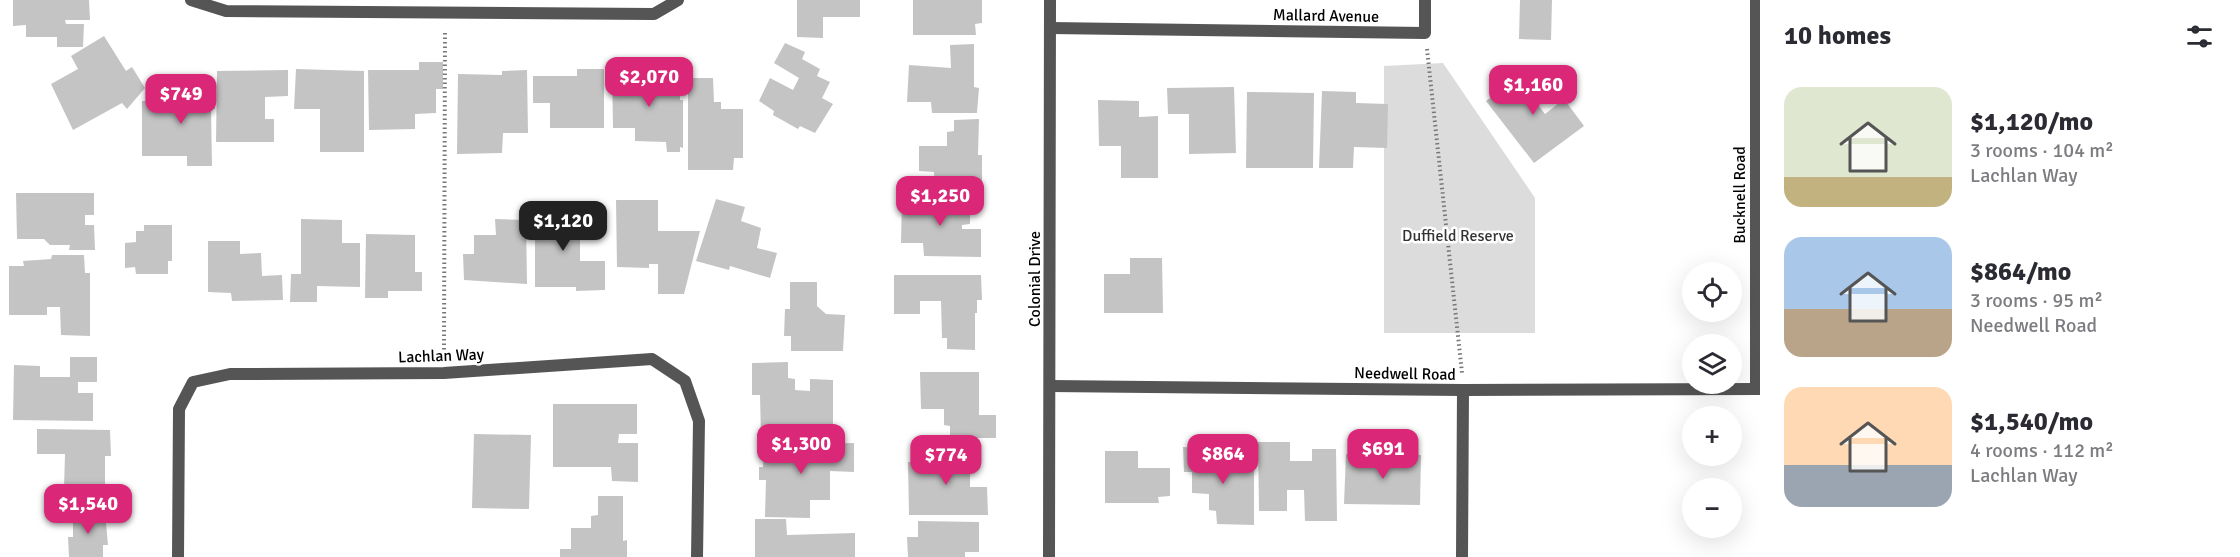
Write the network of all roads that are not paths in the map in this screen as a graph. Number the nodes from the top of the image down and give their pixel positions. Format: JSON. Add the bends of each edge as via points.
{"nodes":[{"id":1,"x":191,"y":0,"type":"edge"},
{"id":2,"x":678,"y":0,"type":"edge"},
{"id":3,"x":1050,"y":0,"type":"edge"},
{"id":4,"x":1425,"y":0,"type":"edge"},
{"id":5,"x":1756,"y":0,"type":"edge"},
{"id":6,"x":1050,"y":28,"type":"junction"},
{"id":7,"x":1758,"y":34,"type":"edge"},
{"id":8,"x":1050,"y":387,"type":"junction"},
{"id":9,"x":1758,"y":389,"type":"edge"},
{"id":10,"x":1464,"y":390,"type":"junction"},
{"id":11,"x":178,"y":557,"type":"edge"},
{"id":12,"x":697,"y":557,"type":"edge"},
{"id":13,"x":1049,"y":557,"type":"edge"},
{"id":14,"x":1462,"y":557,"type":"edge"}],
"edges":[{"from":1,"to":2,"type":"street","via":[[226,10],[654,14]]},
{"from":3,"to":6,"type":"street","name":"Colonial Drive"},
{"from":4,"to":6,"type":"street","name":"Mallard Avenue","via":[[1425,33]]},
{"from":5,"to":7,"type":"street","name":"Bucknell Road"},
{"from":6,"to":8,"type":"street","name":"Colonial Drive"},
{"from":7,"to":9,"type":"street","name":"Bucknell Road"},
{"from":8,"to":10,"type":"street","name":"Needwell Road"},
{"from":8,"to":13,"type":"street","name":"Colonial Drive"},
{"from":9,"to":10,"type":"street","name":"Needwell Road"},
{"from":10,"to":14,"type":"street"},
{"from":11,"to":12,"type":"street","name":"Lachlan Way","via":[[179,409],[193,382],[230,374],[444,373],[652,359],[685,381],[699,421]]}]}
